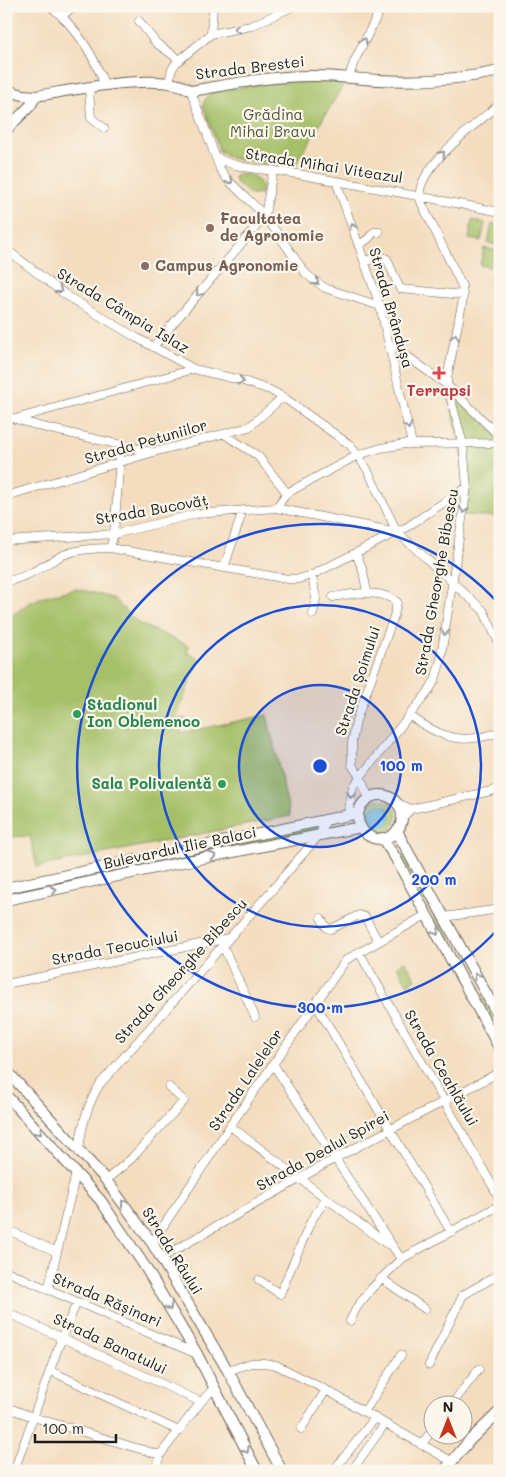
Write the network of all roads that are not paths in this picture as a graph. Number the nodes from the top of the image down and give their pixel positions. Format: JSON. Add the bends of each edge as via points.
{"nodes":[{"id":1,"x":50,"y":6,"type":"edge"},
{"id":2,"x":73,"y":6,"type":"edge"},
{"id":3,"x":214,"y":6,"type":"edge"},
{"id":4,"x":294,"y":6,"type":"edge"},
{"id":5,"x":382,"y":6,"type":"edge"},
{"id":6,"x":63,"y":16,"type":"junction"},
{"id":7,"x":139,"y":21,"type":"dead end"},
{"id":8,"x":211,"y":34,"type":"junction"},
{"id":9,"x":180,"y":60,"type":"junction"},
{"id":10,"x":500,"y":71,"type":"edge"},
{"id":11,"x":349,"y":77,"type":"junction"},
{"id":12,"x":169,"y":82,"type":"junction"},
{"id":13,"x":106,"y":86,"type":"junction"},
{"id":14,"x":90,"y":88,"type":"junction"},
{"id":15,"x":6,"y":90,"type":"edge"},
{"id":16,"x":191,"y":91,"type":"junction"},
{"id":17,"x":36,"y":96,"type":"junction"},
{"id":18,"x":500,"y":104,"type":"edge"},
{"id":19,"x":104,"y":128,"type":"dead end"},
{"id":20,"x":6,"y":130,"type":"edge"},
{"id":21,"x":215,"y":156,"type":"junction"},
{"id":22,"x":273,"y":170,"type":"junction"},
{"id":23,"x":336,"y":181,"type":"junction"},
{"id":24,"x":419,"y":196,"type":"junction"},
{"id":25,"x":500,"y":212,"type":"edge"},
{"id":26,"x":264,"y":216,"type":"junction"},
{"id":27,"x":379,"y":232,"type":"dead end"},
{"id":28,"x":359,"y":245,"type":"junction"},
{"id":29,"x":6,"y":249,"type":"edge"},
{"id":30,"x":365,"y":261,"type":"junction"},
{"id":31,"x":463,"y":295,"type":"junction"},
{"id":32,"x":380,"y":306,"type":"junction"},
{"id":33,"x":390,"y":344,"type":"junction"},
{"id":34,"x":153,"y":347,"type":"junction"},
{"id":35,"x":194,"y":370,"type":"junction"},
{"id":36,"x":447,"y":385,"type":"junction"},
{"id":37,"x":283,"y":397,"type":"junction"},
{"id":38,"x":6,"y":416,"type":"edge"},
{"id":39,"x":15,"y":418,"type":"junction"},
{"id":40,"x":224,"y":434,"type":"junction"},
{"id":41,"x":500,"y":437,"type":"edge"},
{"id":42,"x":500,"y":443,"type":"edge"},
{"id":43,"x":412,"y":444,"type":"junction"},
{"id":44,"x":463,"y":444,"type":"junction"},
{"id":45,"x":121,"y":445,"type":"junction"},
{"id":46,"x":154,"y":452,"type":"junction"},
{"id":47,"x":358,"y":455,"type":"junction"},
{"id":48,"x":120,"y":463,"type":"junction"},
{"id":49,"x":467,"y":487,"type":"junction"},
{"id":50,"x":288,"y":493,"type":"junction"},
{"id":51,"x":6,"y":496,"type":"edge"},
{"id":52,"x":276,"y":508,"type":"junction"},
{"id":53,"x":244,"y":510,"type":"junction"},
{"id":54,"x":397,"y":532,"type":"junction"},
{"id":55,"x":114,"y":534,"type":"junction"},
{"id":56,"x":73,"y":536,"type":"junction"},
{"id":57,"x":6,"y":541,"type":"edge"},
{"id":58,"x":110,"y":548,"type":"junction"},
{"id":59,"x":75,"y":552,"type":"junction"},
{"id":60,"x":356,"y":553,"type":"junction"},
{"id":61,"x":224,"y":568,"type":"junction"},
{"id":62,"x":312,"y":575,"type":"junction"},
{"id":63,"x":6,"y":581,"type":"edge"},
{"id":64,"x":453,"y":584,"type":"junction"},
{"id":65,"x":367,"y":592,"type":"junction"},
{"id":66,"x":334,"y":597,"type":"dead end"},
{"id":67,"x":314,"y":614,"type":"dead end"},
{"id":68,"x":500,"y":645,"type":"edge"},
{"id":69,"x":410,"y":716,"type":"junction"},
{"id":70,"x":500,"y":732,"type":"edge"},
{"id":71,"x":360,"y":777,"type":"junction"},
{"id":72,"x":500,"y":789,"type":"edge"},
{"id":73,"x":369,"y":798,"type":"junction"},
{"id":74,"x":397,"y":803,"type":"junction"},
{"id":75,"x":410,"y":809,"type":"junction"},
{"id":76,"x":353,"y":814,"type":"junction"},
{"id":77,"x":402,"y":818,"type":"junction"},
{"id":78,"x":326,"y":820,"type":"junction"},
{"id":79,"x":361,"y":827,"type":"junction"},
{"id":80,"x":397,"y":830,"type":"junction"},
{"id":81,"x":324,"y":833,"type":"junction"},
{"id":82,"x":382,"y":838,"type":"junction"},
{"id":83,"x":182,"y":857,"type":"junction"},
{"id":84,"x":6,"y":888,"type":"edge"},
{"id":85,"x":6,"y":900,"type":"edge"},
{"id":86,"x":500,"y":908,"type":"edge"},
{"id":87,"x":426,"y":915,"type":"junction"},
{"id":88,"x":444,"y":917,"type":"junction"},
{"id":89,"x":321,"y":918,"type":"dead end"},
{"id":90,"x":230,"y":938,"type":"junction"},
{"id":91,"x":378,"y":941,"type":"junction"},
{"id":92,"x":223,"y":946,"type":"junction"},
{"id":93,"x":359,"y":952,"type":"junction"},
{"id":94,"x":6,"y":984,"type":"edge"},
{"id":95,"x":315,"y":1003,"type":"junction"},
{"id":96,"x":255,"y":1017,"type":"dead end"},
{"id":97,"x":500,"y":1019,"type":"edge"},
{"id":98,"x":500,"y":1049,"type":"edge"},
{"id":99,"x":273,"y":1064,"type":"junction"},
{"id":100,"x":6,"y":1070,"type":"edge"},
{"id":101,"x":500,"y":1072,"type":"edge"},
{"id":102,"x":170,"y":1087,"type":"dead end"},
{"id":103,"x":6,"y":1095,"type":"edge"},
{"id":104,"x":444,"y":1101,"type":"junction"},
{"id":105,"x":230,"y":1126,"type":"junction"},
{"id":106,"x":391,"y":1130,"type":"junction"},
{"id":107,"x":79,"y":1152,"type":"junction"},
{"id":108,"x":334,"y":1159,"type":"junction"},
{"id":109,"x":76,"y":1173,"type":"junction"},
{"id":110,"x":300,"y":1178,"type":"junction"},
{"id":111,"x":106,"y":1180,"type":"junction"},
{"id":112,"x":326,"y":1199,"type":"junction"},
{"id":113,"x":500,"y":1199,"type":"edge"},
{"id":114,"x":500,"y":1205,"type":"edge"},
{"id":115,"x":6,"y":1229,"type":"edge"},
{"id":116,"x":451,"y":1232,"type":"junction"},
{"id":117,"x":152,"y":1243,"type":"junction"},
{"id":118,"x":393,"y":1248,"type":"junction"},
{"id":119,"x":57,"y":1252,"type":"junction"},
{"id":120,"x":161,"y":1258,"type":"junction"},
{"id":121,"x":401,"y":1259,"type":"junction"},
{"id":122,"x":6,"y":1271,"type":"edge"},
{"id":123,"x":500,"y":1274,"type":"edge"},
{"id":124,"x":381,"y":1278,"type":"junction"},
{"id":125,"x":259,"y":1280,"type":"dead end"},
{"id":126,"x":48,"y":1290,"type":"junction"},
{"id":127,"x":77,"y":1302,"type":"junction"},
{"id":128,"x":425,"y":1309,"type":"dead end"},
{"id":129,"x":6,"y":1312,"type":"edge"},
{"id":130,"x":350,"y":1320,"type":"dead end"},
{"id":131,"x":62,"y":1337,"type":"junction"},
{"id":132,"x":197,"y":1354,"type":"junction"},
{"id":133,"x":402,"y":1355,"type":"dead end"},
{"id":134,"x":429,"y":1365,"type":"dead end"},
{"id":135,"x":479,"y":1370,"type":"dead end"},
{"id":136,"x":51,"y":1371,"type":"junction"},
{"id":137,"x":228,"y":1371,"type":"junction"},
{"id":138,"x":214,"y":1388,"type":"junction"},
{"id":139,"x":326,"y":1390,"type":"junction"},
{"id":140,"x":460,"y":1394,"type":"edge"},
{"id":141,"x":201,"y":1402,"type":"junction"},
{"id":142,"x":6,"y":1407,"type":"edge"},
{"id":143,"x":500,"y":1411,"type":"edge"},
{"id":144,"x":364,"y":1412,"type":"junction"},
{"id":145,"x":33,"y":1417,"type":"junction"},
{"id":146,"x":374,"y":1419,"type":"junction"},
{"id":147,"x":384,"y":1425,"type":"junction"},
{"id":148,"x":301,"y":1428,"type":"dead end"},
{"id":149,"x":179,"y":1431,"type":"junction"},
{"id":150,"x":424,"y":1441,"type":"edge"},
{"id":151,"x":421,"y":1445,"type":"junction"},
{"id":152,"x":160,"y":1455,"type":"junction"},
{"id":153,"x":450,"y":1462,"type":"junction"},
{"id":154,"x":336,"y":1466,"type":"dead end"},
{"id":155,"x":354,"y":1469,"type":"dead end"},
{"id":156,"x":14,"y":1471,"type":"edge"},
{"id":157,"x":155,"y":1471,"type":"edge"},
{"id":158,"x":257,"y":1471,"type":"edge"},
{"id":159,"x":282,"y":1471,"type":"edge"},
{"id":160,"x":444,"y":1471,"type":"edge"}],
"edges":[{"from":1,"to":6,"type":"street"},
{"from":2,"to":6,"type":"street"},
{"from":3,"to":8,"type":"street"},
{"from":4,"to":8,"type":"street","one_way":true,"via":[[252,26]]},
{"from":11,"to":5,"type":"street","one_way":true},
{"from":6,"to":13,"type":"street","via":[[82,39]]},
{"from":7,"to":9,"type":"street","via":[[156,43]]},
{"from":8,"to":9,"type":"street"},
{"from":9,"to":12,"type":"street","via":[[174,65]]},
{"from":10,"to":11,"type":"main road","name":"Strada Brestei","via":[[456,80]]},
{"from":11,"to":16,"type":"main road","name":"Strada Brestei","via":[[275,78]]},
{"from":12,"to":13,"type":"main road","name":"Strada Brestei"},
{"from":12,"to":16,"type":"main road","name":"Strada Brestei","via":[[186,86]]},
{"from":13,"to":14,"type":"main road","name":"Strada Brestei"},
{"from":14,"to":17,"type":"main road","name":"Strada Brestei"},
{"from":14,"to":19,"type":"street","via":[[91,118]]},
{"from":15,"to":17,"type":"main road","name":"Strada Brestei"},
{"from":16,"to":21,"type":"street"},
{"from":17,"to":20,"type":"main road"},
{"from":24,"to":18,"type":"street","one_way":true,"via":[[426,177],[444,152]]},
{"from":21,"to":22,"type":"street","name":"Strada Mihai Viteazul","via":[[231,165]]},
{"from":21,"to":26,"type":"street","one_way":true,"via":[[226,178]]},
{"from":22,"to":23,"type":"street","name":"Strada Mihai Viteazul"},
{"from":22,"to":26,"type":"street"},
{"from":23,"to":24,"type":"street","name":"Strada Mihai Viteazul"},
{"from":28,"to":23,"type":"street","name":"Strada Brândușa","one_way":true},
{"from":24,"to":25,"type":"street","name":"Strada Mihai Viteazul"},
{"from":24,"to":31,"type":"street","via":[[462,286]]},
{"from":26,"to":32,"type":"street","one_way":true,"via":[[306,274],[324,288]]},
{"from":26,"to":34,"type":"street","one_way":true},
{"from":27,"to":28,"type":"street","via":[[374,232]]},
{"from":28,"to":30,"type":"street","name":"Strada Brândușa"},
{"from":29,"to":34,"type":"street","name":"Strada Câmpia Islaz","one_way":true,"via":[[67,296]]},
{"from":30,"to":31,"type":"street","via":[[386,258],[400,290]]},
{"from":30,"to":32,"type":"street","name":"Strada Brândușa"},
{"from":36,"to":31,"type":"street","one_way":true},
{"from":32,"to":33,"type":"street","name":"Strada Brândușa"},
{"from":33,"to":36,"type":"street"},
{"from":33,"to":43,"type":"street","name":"Strada Brândușa","one_way":true},
{"from":34,"to":35,"type":"street","name":"Strada Câmpia Islaz"},
{"from":35,"to":37,"type":"street","name":"Strada Câmpia Islaz","one_way":true,"via":[[240,380]]},
{"from":35,"to":39,"type":"street"},
{"from":36,"to":41,"type":"street"},
{"from":36,"to":44,"type":"street","name":"Strada Gheorghe Bibescu"},
{"from":37,"to":40,"type":"street","name":"Strada Petuniilor","via":[[249,427]]},
{"from":37,"to":47,"type":"street","name":"Strada Câmpia Islaz","via":[[350,445]]},
{"from":38,"to":39,"type":"street"},
{"from":39,"to":45,"type":"street"},
{"from":40,"to":46,"type":"street","name":"Strada Petuniilor"},
{"from":40,"to":50,"type":"street","via":[[258,456]]},
{"from":42,"to":44,"type":"street"},
{"from":43,"to":44,"type":"street"},
{"from":43,"to":47,"type":"street"},
{"from":44,"to":49,"type":"street","name":"Strada Gheorghe Bibescu"},
{"from":45,"to":46,"type":"street"},
{"from":45,"to":48,"type":"street"},
{"from":46,"to":48,"type":"street","name":"Strada Petuniilor"},
{"from":47,"to":50,"type":"street"},
{"from":47,"to":54,"type":"street","name":"Strada Câmpia Islaz"},
{"from":48,"to":51,"type":"street","name":"Strada Petuniilor"},
{"from":48,"to":55,"type":"street"},
{"from":49,"to":54,"type":"street"},
{"from":49,"to":64,"type":"street","name":"Strada Gheorghe Bibescu","one_way":true},
{"from":50,"to":52,"type":"street"},
{"from":52,"to":53,"type":"street","name":"Strada Bucovăț"},
{"from":52,"to":54,"type":"street","name":"Strada Bucovăț"},
{"from":53,"to":55,"type":"street","name":"Strada Bucovăț","via":[[196,514]]},
{"from":53,"to":61,"type":"street"},
{"from":54,"to":60,"type":"street"},
{"from":54,"to":64,"type":"street","name":"Strada Câmpia Islaz"},
{"from":55,"to":56,"type":"street","name":"Strada Bucovăț"},
{"from":55,"to":58,"type":"street"},
{"from":56,"to":57,"type":"street","name":"Strada Bucovăț"},
{"from":56,"to":59,"type":"street"},
{"from":58,"to":59,"type":"street"},
{"from":58,"to":61,"type":"street"},
{"from":59,"to":63,"type":"street"},
{"from":60,"to":62,"type":"street"},
{"from":60,"to":65,"type":"street"},
{"from":61,"to":62,"type":"street","via":[[288,579]]},
{"from":62,"to":67,"type":"street","via":[[316,599]]},
{"from":64,"to":68,"type":"street","name":"Strada Câmpia Islaz","via":[[483,610]]},
{"from":64,"to":69,"type":"street","name":"Strada Gheorghe Bibescu","one_way":true,"via":[[435,680]]},
{"from":65,"to":66,"type":"street","name":"Strada Șoimului"},
{"from":65,"to":71,"type":"street","name":"Strada Șoimului","via":[[396,600],[397,605],[354,730],[350,752],[352,765]]},
{"from":69,"to":70,"type":"street","via":[[438,732],[460,739]]},
{"from":69,"to":71,"type":"street","name":"Strada Gheorghe Bibescu"},
{"from":71,"to":73,"type":"street","name":"Strada Șoimului"},
{"from":71,"to":76,"type":"street","name":"Strada Gheorghe Bibescu","one_way":true,"via":[[353,786]]},
{"from":72,"to":75,"type":"street"},
{"from":73,"to":74,"type":"main road","via":[[387,796]]},
{"from":73,"to":76,"type":"main road"},
{"from":74,"to":75,"type":"street"},
{"from":74,"to":77,"type":"main road"},
{"from":75,"to":77,"type":"street"},
{"from":76,"to":78,"type":"main road","name":"Bulevardul Ilie Balaci"},
{"from":76,"to":79,"type":"main road"},
{"from":77,"to":80,"type":"main road"},
{"from":78,"to":81,"type":"main road"},
{"from":78,"to":83,"type":"main road","name":"Bulevardul Ilie Balaci"},
{"from":79,"to":81,"type":"main road","name":"Bulevardul Ilie Balaci"},
{"from":79,"to":82,"type":"main road","via":[[368,835]]},
{"from":80,"to":82,"type":"main road"},
{"from":80,"to":88,"type":"main road"},
{"from":83,"to":81,"type":"main road","name":"Bulevardul Ilie Balaci","one_way":true},
{"from":81,"to":90,"type":"street","name":"Strada Gheorghe Bibescu"},
{"from":82,"to":87,"type":"main road"},
{"from":83,"to":84,"type":"main road","name":"Bulevardul Ilie Balaci"},
{"from":85,"to":83,"type":"main road","name":"Bulevardul Ilie Balaci","one_way":true},
{"from":86,"to":88,"type":"street"},
{"from":87,"to":91,"type":"street","name":"Strada Lalelelor"},
{"from":87,"to":98,"type":"main road","one_way":true},
{"from":97,"to":88,"type":"main road","one_way":true},
{"from":89,"to":91,"type":"street","via":[[331,929],[362,915]]},
{"from":90,"to":92,"type":"street","name":"Strada Gheorghe Bibescu"},
{"from":90,"to":94,"type":"street","name":"Strada Tecuciului"},
{"from":91,"to":93,"type":"street","name":"Strada Lalelelor"},
{"from":92,"to":96,"type":"street"},
{"from":92,"to":107,"type":"street","name":"Strada Gheorghe Bibescu","via":[[100,1084],[85,1116]]},
{"from":93,"to":95,"type":"street","name":"Strada Lalelelor","via":[[346,960]]},
{"from":93,"to":104,"type":"street","name":"Strada Ceahlăului"},
{"from":95,"to":99,"type":"street","name":"Strada Lalelelor"},
{"from":95,"to":106,"type":"street"},
{"from":99,"to":105,"type":"street","name":"Strada Lalelelor"},
{"from":99,"to":108,"type":"street"},
{"from":100,"to":107,"type":"main road","name":"Strada Râului"},
{"from":101,"to":104,"type":"street","name":"Strada Dealul Spirei"},
{"from":102,"to":111,"type":"street","via":[[184,1101],[132,1159]]},
{"from":103,"to":109,"type":"main road","name":"Strada Râului","one_way":true},
{"from":104,"to":106,"type":"street","name":"Strada Dealul Spirei"},
{"from":104,"to":113,"type":"street","name":"Strada Ceahlăului"},
{"from":105,"to":110,"type":"street"},
{"from":105,"to":117,"type":"street","name":"Strada Lalelelor"},
{"from":106,"to":108,"type":"street","name":"Strada Dealul Spirei"},
{"from":106,"to":116,"type":"street"},
{"from":107,"to":111,"type":"main road","name":"Strada Râului"},
{"from":108,"to":110,"type":"street","name":"Strada Dealul Spirei"},
{"from":108,"to":118,"type":"street"},
{"from":109,"to":119,"type":"street"},
{"from":109,"to":132,"type":"main road","name":"Strada Râului","one_way":true,"via":[[101,1201],[144,1265]]},
{"from":110,"to":112,"type":"street"},
{"from":110,"to":120,"type":"street","name":"Strada Dealul Spirei"},
{"from":117,"to":111,"type":"main road","name":"Strada Râului","one_way":true},
{"from":112,"to":118,"type":"street"},
{"from":112,"to":125,"type":"street","via":[[311,1221],[280,1294]]},
{"from":114,"to":116,"type":"street"},
{"from":115,"to":119,"type":"street"},
{"from":116,"to":121,"type":"street"},
{"from":117,"to":120,"type":"main road","name":"Strada Râului"},
{"from":118,"to":121,"type":"street"},
{"from":119,"to":126,"type":"street"},
{"from":120,"to":137,"type":"main road","name":"Strada Râului"},
{"from":121,"to":124,"type":"street"},
{"from":122,"to":126,"type":"street","name":"Strada Rășinari"},
{"from":123,"to":134,"type":"street","via":[[463,1295]]},
{"from":124,"to":128,"type":"street"},
{"from":124,"to":130,"type":"street"},
{"from":126,"to":127,"type":"street","name":"Strada Rășinari"},
{"from":127,"to":131,"type":"street"},
{"from":127,"to":132,"type":"street","name":"Strada Rășinari"},
{"from":129,"to":131,"type":"street","name":"Strada Banatului"},
{"from":131,"to":136,"type":"street"},
{"from":131,"to":141,"type":"street","name":"Strada Banatului"},
{"from":132,"to":138,"type":"main road","name":"Strada Râului"},
{"from":133,"to":144,"type":"street"},
{"from":135,"to":140,"type":"street"},
{"from":136,"to":145,"type":"street"},
{"from":136,"to":149,"type":"street"},
{"from":137,"to":139,"type":"street","via":[[251,1363],[276,1365]]},
{"from":137,"to":159,"type":"main road","name":"Strada Râului"},
{"from":138,"to":141,"type":"street"},
{"from":138,"to":158,"type":"main road","name":"Strada Râului","one_way":true},
{"from":139,"to":144,"type":"street"},
{"from":139,"to":148,"type":"street"},
{"from":141,"to":149,"type":"street"},
{"from":142,"to":145,"type":"street"},
{"from":143,"to":153,"type":"main road"},
{"from":144,"to":146,"type":"street"},
{"from":145,"to":152,"type":"street"},
{"from":145,"to":156,"type":"street"},
{"from":146,"to":147,"type":"street"},
{"from":146,"to":154,"type":"street"},
{"from":147,"to":151,"type":"street"},
{"from":147,"to":155,"type":"street"},
{"from":149,"to":152,"type":"street"},
{"from":150,"to":151,"type":"street"},
{"from":151,"to":153,"type":"street"},
{"from":152,"to":157,"type":"street"},
{"from":153,"to":160,"type":"main road"}]}
